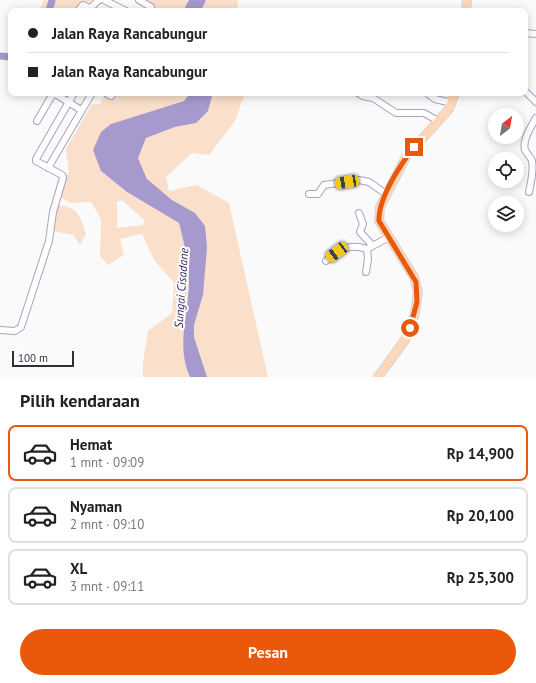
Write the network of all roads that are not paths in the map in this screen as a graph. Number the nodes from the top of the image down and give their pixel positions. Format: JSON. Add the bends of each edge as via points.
{"nodes":[{"id":1,"x":99,"y":0,"type":"edge"},
{"id":2,"x":104,"y":0,"type":"edge"},
{"id":3,"x":139,"y":0,"type":"edge"},
{"id":4,"x":112,"y":2,"type":"edge"},
{"id":5,"x":80,"y":8,"type":"edge"},
{"id":6,"x":90,"y":8,"type":"edge"},
{"id":7,"x":93,"y":8,"type":"edge"},
{"id":8,"x":121,"y":8,"type":"edge"},
{"id":9,"x":151,"y":8,"type":"edge"},
{"id":10,"x":528,"y":95,"type":"edge"},
{"id":11,"x":52,"y":96,"type":"edge"},
{"id":12,"x":60,"y":96,"type":"edge"},
{"id":13,"x":72,"y":96,"type":"edge"},
{"id":14,"x":90,"y":96,"type":"edge"},
{"id":15,"x":363,"y":96,"type":"edge"},
{"id":16,"x":431,"y":96,"type":"edge"},
{"id":17,"x":454,"y":96,"type":"edge"},
{"id":18,"x":69,"y":102,"type":"junction"},
{"id":19,"x":536,"y":102,"type":"edge"},
{"id":20,"x":452,"y":103,"type":"junction"},
{"id":21,"x":81,"y":110,"type":"junction"},
{"id":22,"x":536,"y":118,"type":"edge"},
{"id":23,"x":37,"y":121,"type":"dead end"},
{"id":24,"x":438,"y":121,"type":"junction"},
{"id":25,"x":48,"y":168,"type":"junction"},
{"id":26,"x":529,"y":192,"type":"dead end"},
{"id":27,"x":309,"y":194,"type":"dead end"},
{"id":28,"x":386,"y":194,"type":"junction"},
{"id":29,"x":359,"y":213,"type":"dead end"},
{"id":30,"x":389,"y":237,"type":"junction"},
{"id":31,"x":370,"y":247,"type":"junction"},
{"id":32,"x":326,"y":261,"type":"dead end"},
{"id":33,"x":366,"y":272,"type":"dead end"},
{"id":34,"x":0,"y":330,"type":"edge"},
{"id":35,"x":378,"y":377,"type":"edge"}],
"edges":[{"from":1,"to":7,"type":"street"},
{"from":2,"to":4,"type":"street"},
{"from":3,"to":9,"type":"street"},
{"from":4,"to":8,"type":"street"},
{"from":5,"to":6,"type":"street","via":[[83,5]]},
{"from":10,"to":19,"type":"street"},
{"from":11,"to":23,"type":"street"},
{"from":12,"to":18,"type":"street"},
{"from":13,"to":18,"type":"street"},
{"from":14,"to":21,"type":"street"},
{"from":15,"to":24,"type":"street","via":[[373,98],[396,113],[424,113]]},
{"from":16,"to":20,"type":"street"},
{"from":17,"to":20,"type":"main road"},
{"from":18,"to":21,"type":"street"},
{"from":18,"to":25,"type":"street","via":[[36,158],[36,161]]},
{"from":20,"to":24,"type":"main road"},
{"from":21,"to":25,"type":"street"},
{"from":22,"to":26,"type":"street","via":[[525,144],[533,171]]},
{"from":24,"to":28,"type":"main road","via":[[406,157]]},
{"from":25,"to":34,"type":"street","via":[[63,178],[53,212],[49,241],[21,326],[15,331]]},
{"from":27,"to":28,"type":"street","via":[[318,194],[324,186],[359,180],[369,182]]},
{"from":28,"to":30,"type":"main road","via":[[379,211],[379,221]]},
{"from":29,"to":31,"type":"street","via":[[363,224],[361,233]]},
{"from":30,"to":31,"type":"street"},
{"from":30,"to":35,"type":"main road","via":[[414,277],[418,297],[405,340]]},
{"from":31,"to":32,"type":"street","via":[[350,246]]},
{"from":31,"to":33,"type":"street"}]}
